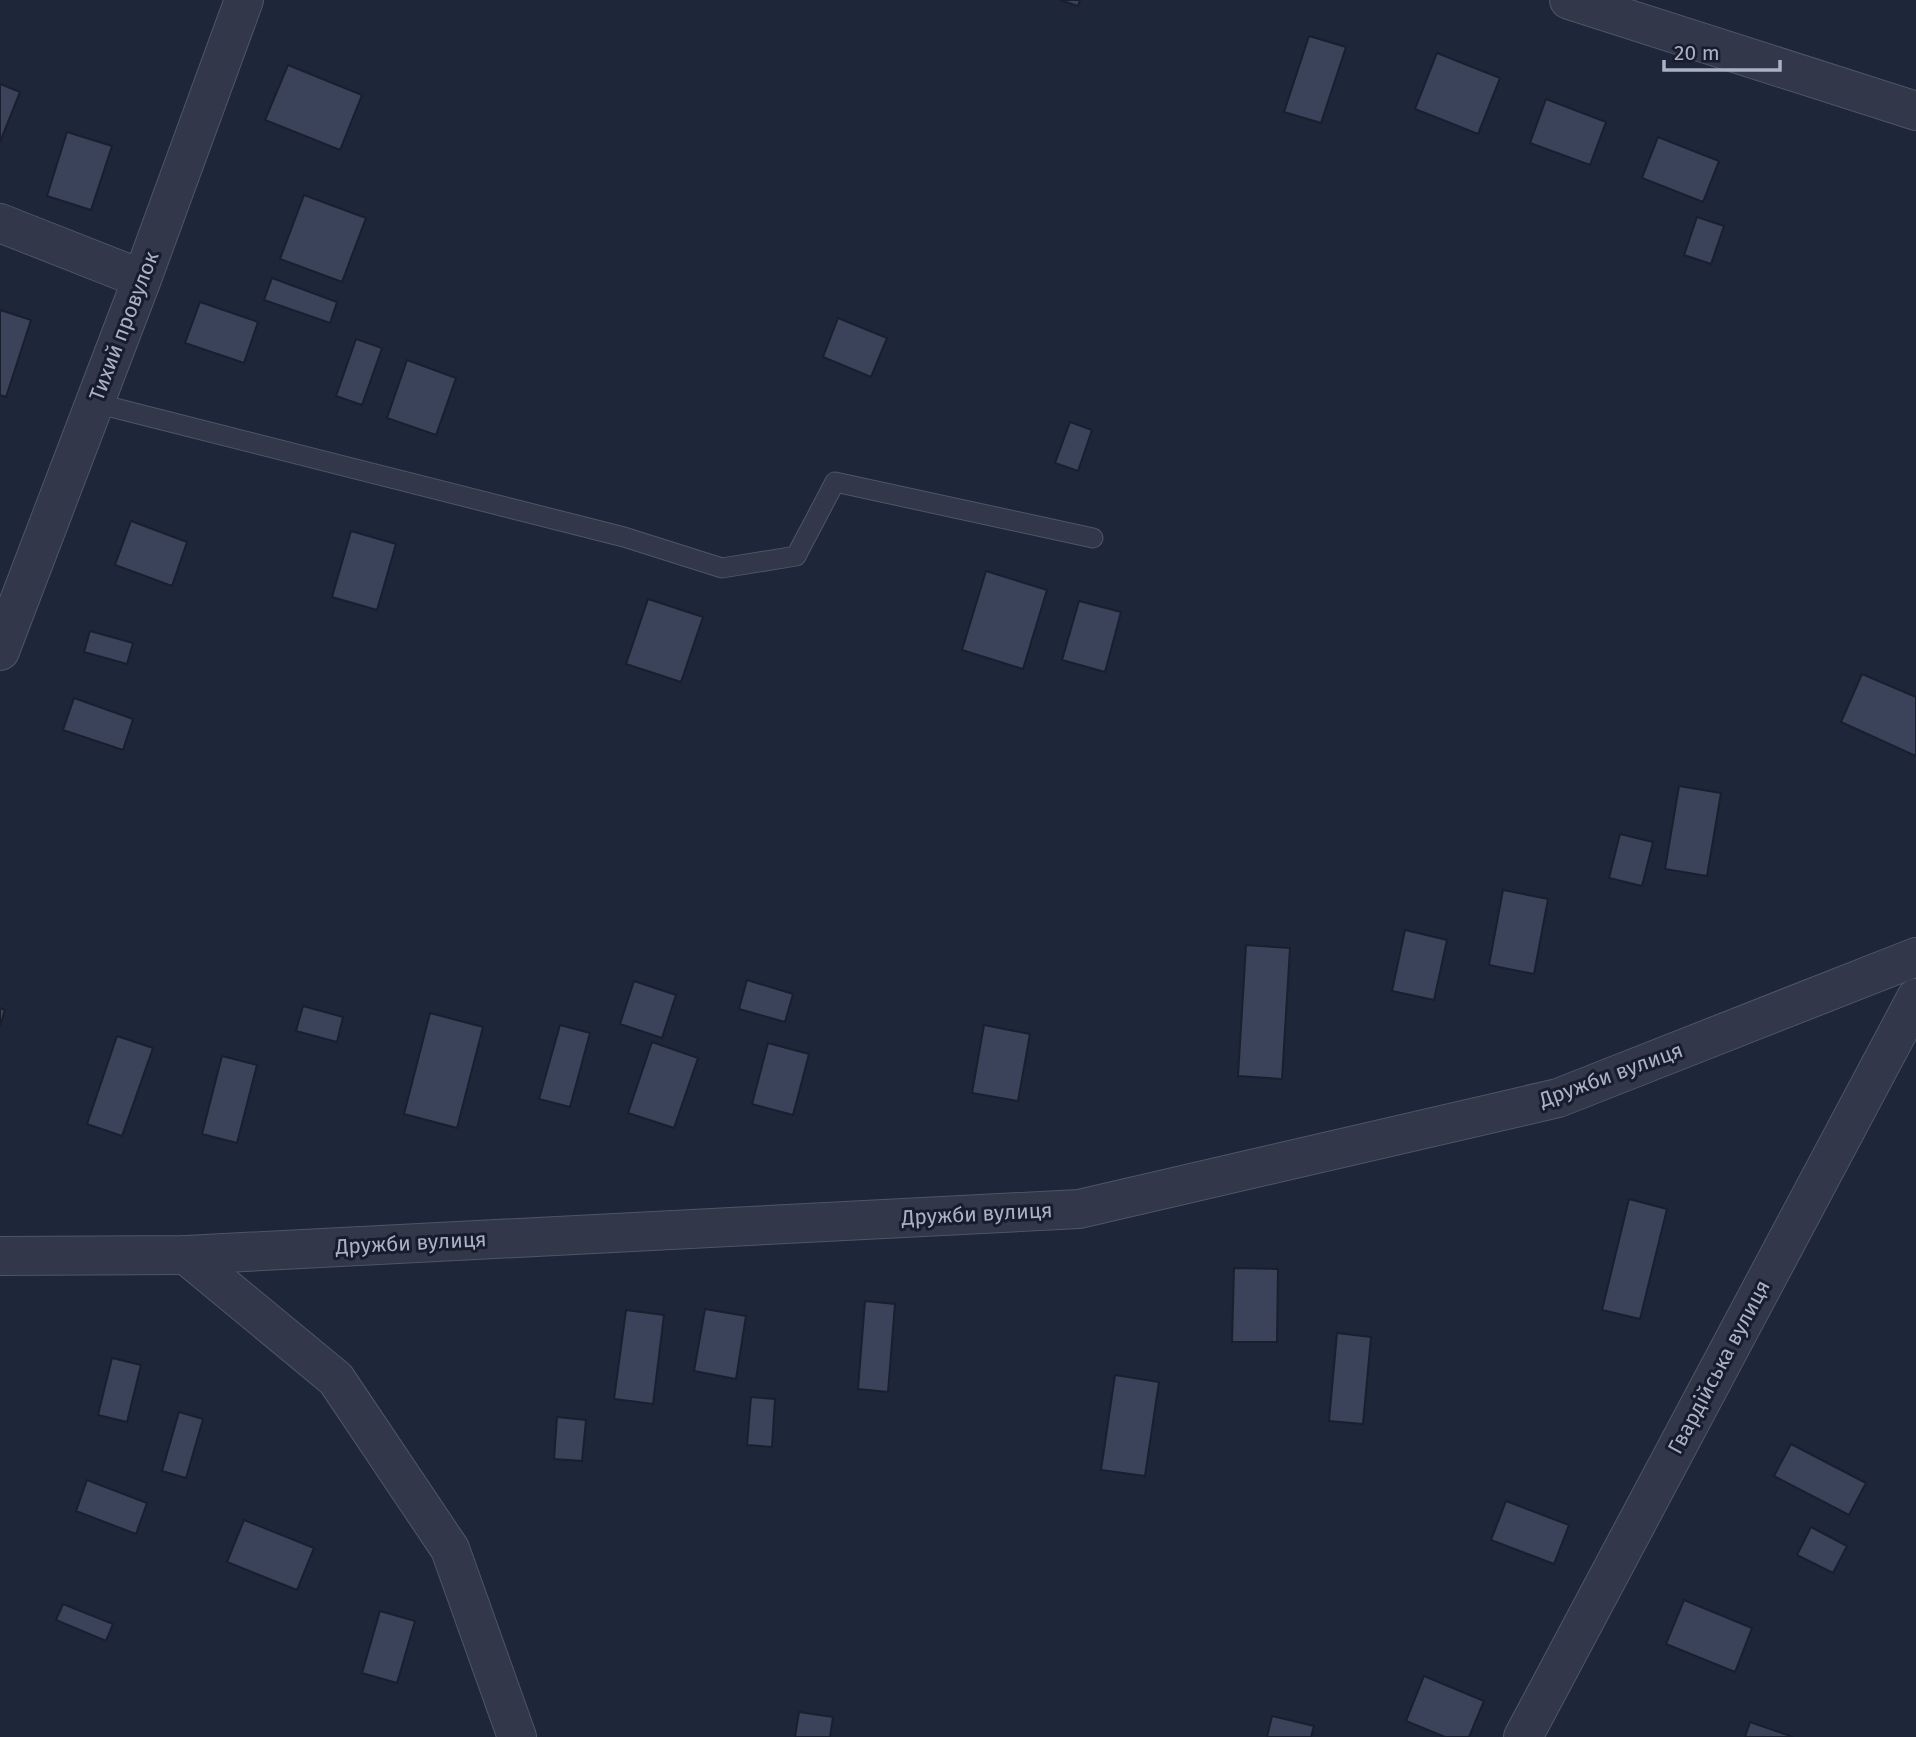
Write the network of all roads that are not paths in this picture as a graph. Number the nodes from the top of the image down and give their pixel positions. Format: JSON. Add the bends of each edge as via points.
{"nodes":[{"id":1,"x":244,"y":0,"type":"edge"},
{"id":2,"x":1569,"y":0,"type":"edge"},
{"id":3,"x":1916,"y":111,"type":"edge"},
{"id":4,"x":0,"y":223,"type":"edge"},
{"id":5,"x":142,"y":279,"type":"junction"},
{"id":6,"x":95,"y":403,"type":"junction"},
{"id":7,"x":1093,"y":538,"type":"dead end"},
{"id":8,"x":0,"y":651,"type":"edge"},
{"id":9,"x":1916,"y":957,"type":"edge"},
{"id":10,"x":1916,"y":998,"type":"edge"},
{"id":11,"x":186,"y":1255,"type":"junction"},
{"id":12,"x":0,"y":1256,"type":"edge"},
{"id":13,"x":517,"y":1737,"type":"edge"},
{"id":14,"x":1523,"y":1737,"type":"edge"}],
"edges":[{"from":1,"to":5,"type":"street","name":"Тихий провулок"},
{"from":2,"to":3,"type":"street"},
{"from":4,"to":5,"type":"street"},
{"from":5,"to":6,"type":"street","name":"Тихий провулок"},
{"from":6,"to":7,"type":"lane","via":[[624,537],[722,568],[796,556],[835,482]]},
{"from":6,"to":8,"type":"street","name":"Тихий провулок"},
{"from":9,"to":11,"type":"street","name":"Дружби вулиця","via":[[1558,1098],[1079,1209]]},
{"from":10,"to":14,"type":"street","name":"Гвардійська вулиця"},
{"from":11,"to":12,"type":"street","name":"Дружби вулиця"},
{"from":11,"to":13,"type":"street","via":[[337,1379],[450,1549]]}]}
